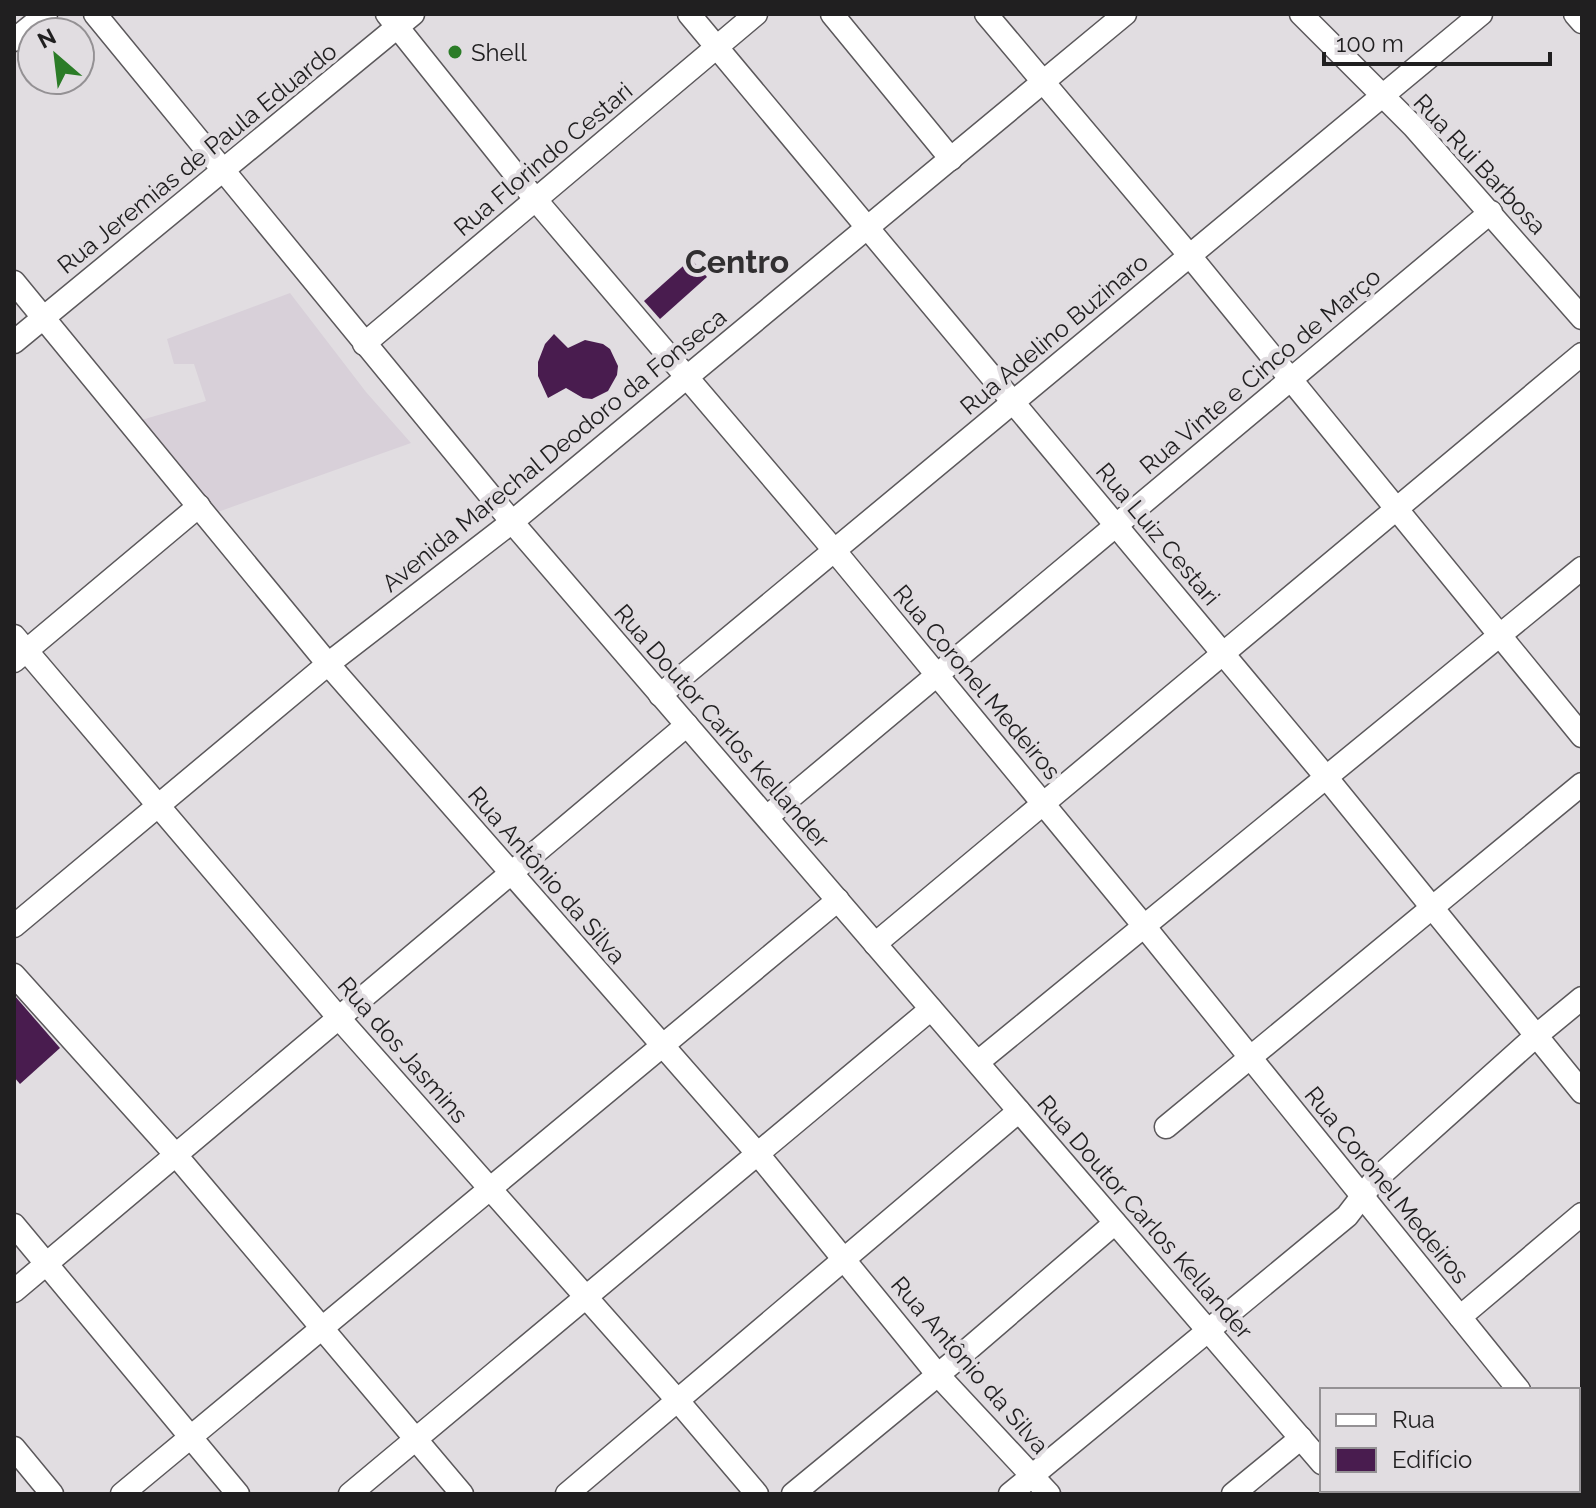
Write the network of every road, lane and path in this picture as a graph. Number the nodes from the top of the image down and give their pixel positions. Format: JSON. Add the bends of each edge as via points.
{"nodes":[{"id":1,"x":46,"y":14,"type":"edge"},
{"id":2,"x":95,"y":14,"type":"edge"},
{"id":3,"x":689,"y":14,"type":"edge"},
{"id":4,"x":756,"y":14,"type":"edge"},
{"id":5,"x":832,"y":14,"type":"edge"},
{"id":6,"x":986,"y":14,"type":"edge"},
{"id":7,"x":1125,"y":14,"type":"edge"},
{"id":8,"x":1301,"y":14,"type":"edge"},
{"id":9,"x":1481,"y":14,"type":"edge"},
{"id":10,"x":1575,"y":14,"type":"edge"},
{"id":11,"x":399,"y":18,"type":"edge"},
{"id":12,"x":1582,"y":22,"type":"edge"},
{"id":13,"x":14,"y":40,"type":"edge"},
{"id":14,"x":717,"y":47,"type":"junction"},
{"id":15,"x":1043,"y":82,"type":"junction"},
{"id":16,"x":1381,"y":96,"type":"junction"},
{"id":17,"x":951,"y":159,"type":"junction"},
{"id":18,"x":223,"y":170,"type":"junction"},
{"id":19,"x":535,"y":199,"type":"junction"},
{"id":20,"x":1491,"y":212,"type":"junction"},
{"id":21,"x":868,"y":228,"type":"junction"},
{"id":22,"x":1190,"y":256,"type":"junction"},
{"id":23,"x":14,"y":282,"type":"edge"},
{"id":24,"x":1582,"y":318,"type":"edge"},
{"id":25,"x":43,"y":319,"type":"junction"},
{"id":26,"x":14,"y":342,"type":"edge"},
{"id":27,"x":364,"y":344,"type":"junction"},
{"id":28,"x":1582,"y":354,"type":"edge"},
{"id":29,"x":686,"y":379,"type":"junction"},
{"id":30,"x":1290,"y":379,"type":"junction"},
{"id":31,"x":1014,"y":401,"type":"junction"},
{"id":32,"x":199,"y":506,"type":"junction"},
{"id":33,"x":1396,"y":510,"type":"junction"},
{"id":34,"x":512,"y":522,"type":"junction"},
{"id":35,"x":1116,"y":525,"type":"junction"},
{"id":36,"x":834,"y":550,"type":"junction"},
{"id":37,"x":1582,"y":568,"type":"edge"},
{"id":38,"x":1500,"y":635,"type":"junction"},
{"id":39,"x":18,"y":649,"type":"edge"},
{"id":40,"x":1223,"y":653,"type":"junction"},
{"id":41,"x":328,"y":664,"type":"junction"},
{"id":42,"x":936,"y":675,"type":"junction"},
{"id":43,"x":660,"y":695,"type":"junction"},
{"id":44,"x":687,"y":725,"type":"junction"},
{"id":45,"x":1582,"y":736,"type":"edge"},
{"id":46,"x":1326,"y":777,"type":"junction"},
{"id":47,"x":1582,"y":784,"type":"edge"},
{"id":48,"x":1043,"y":803,"type":"junction"},
{"id":49,"x":157,"y":805,"type":"junction"},
{"id":50,"x":767,"y":817,"type":"junction"},
{"id":51,"x":510,"y":872,"type":"junction"},
{"id":52,"x":838,"y":900,"type":"junction"},
{"id":53,"x":1433,"y":907,"type":"junction"},
{"id":54,"x":14,"y":926,"type":"edge"},
{"id":55,"x":1144,"y":926,"type":"junction"},
{"id":56,"x":875,"y":944,"type":"junction"},
{"id":57,"x":14,"y":975,"type":"edge"},
{"id":58,"x":1582,"y":998,"type":"edge"},
{"id":59,"x":931,"y":1009,"type":"junction"},
{"id":60,"x":338,"y":1017,"type":"junction"},
{"id":61,"x":1537,"y":1035,"type":"junction"},
{"id":62,"x":661,"y":1046,"type":"junction"},
{"id":63,"x":1250,"y":1057,"type":"junction"},
{"id":64,"x":978,"y":1062,"type":"junction"},
{"id":65,"x":1582,"y":1092,"type":"edge"},
{"id":66,"x":1019,"y":1111,"type":"junction"},
{"id":67,"x":1166,"y":1127,"type":"dead end"},
{"id":68,"x":757,"y":1153,"type":"junction"},
{"id":69,"x":175,"y":1154,"type":"junction"},
{"id":70,"x":491,"y":1189,"type":"junction"},
{"id":71,"x":1362,"y":1197,"type":"junction"},
{"id":72,"x":1582,"y":1214,"type":"edge"},
{"id":73,"x":1115,"y":1223,"type":"junction"},
{"id":74,"x":14,"y":1225,"type":"edge"},
{"id":75,"x":846,"y":1259,"type":"junction"},
{"id":76,"x":47,"y":1263,"type":"junction"},
{"id":77,"x":14,"y":1291,"type":"edge"},
{"id":78,"x":587,"y":1297,"type":"junction"},
{"id":79,"x":1460,"y":1317,"type":"junction"},
{"id":80,"x":320,"y":1328,"type":"junction"},
{"id":81,"x":1211,"y":1331,"type":"junction"},
{"id":82,"x":938,"y":1375,"type":"junction"},
{"id":83,"x":1517,"y":1388,"type":"edge"},
{"id":84,"x":678,"y":1401,"type":"junction"},
{"id":85,"x":191,"y":1437,"type":"junction"},
{"id":86,"x":1301,"y":1438,"type":"junction"},
{"id":87,"x":415,"y":1439,"type":"junction"},
{"id":88,"x":14,"y":1448,"type":"edge"},
{"id":89,"x":1320,"y":1461,"type":"edge"},
{"id":90,"x":1032,"y":1475,"type":"junction"},
{"id":91,"x":52,"y":1494,"type":"edge"},
{"id":92,"x":122,"y":1494,"type":"edge"},
{"id":93,"x":238,"y":1494,"type":"edge"},
{"id":94,"x":350,"y":1494,"type":"edge"},
{"id":95,"x":462,"y":1494,"type":"edge"},
{"id":96,"x":567,"y":1494,"type":"edge"},
{"id":97,"x":757,"y":1494,"type":"edge"},
{"id":98,"x":793,"y":1494,"type":"edge"},
{"id":99,"x":1010,"y":1494,"type":"edge"},
{"id":100,"x":1049,"y":1494,"type":"edge"},
{"id":101,"x":1233,"y":1494,"type":"edge"}],
"edges":[{"from":1,"to":13,"type":"street"},
{"from":2,"to":18,"type":"street","name":"Rua Doutor Carlos Kellander"},
{"from":3,"to":14,"type":"street","name":"Rua Luiz Cestari"},
{"from":4,"to":14,"type":"street","name":"Rua Florindo Cestari"},
{"from":5,"to":17,"type":"street"},
{"from":6,"to":15,"type":"street"},
{"from":7,"to":15,"type":"street","name":"Avenida Marechal Deodoro da Fonseca"},
{"from":8,"to":16,"type":"street","name":"Rua Rui Barbosa"},
{"from":9,"to":16,"type":"street","name":"Rua Adelino Buzinaro"},
{"from":10,"to":12,"type":"street"},
{"from":11,"to":18,"type":"street","name":"Rua Jeremias de Paula Eduardo"},
{"from":11,"to":19,"type":"street","name":"Rua Coronel Medeiros"},
{"from":14,"to":19,"type":"street","name":"Rua Florindo Cestari"},
{"from":14,"to":21,"type":"street","name":"Rua Luiz Cestari"},
{"from":15,"to":17,"type":"street","name":"Avenida Marechal Deodoro da Fonseca"},
{"from":15,"to":22,"type":"street"},
{"from":16,"to":20,"type":"street","name":"Rua Rui Barbosa"},
{"from":16,"to":22,"type":"street","name":"Rua Adelino Buzinaro"},
{"from":17,"to":21,"type":"street","name":"Avenida Marechal Deodoro da Fonseca"},
{"from":18,"to":25,"type":"street","name":"Rua Jeremias de Paula Eduardo"},
{"from":18,"to":27,"type":"street","name":"Rua Doutor Carlos Kellander"},
{"from":19,"to":27,"type":"street","name":"Rua Florindo Cestari"},
{"from":19,"to":29,"type":"street","name":"Rua Coronel Medeiros"},
{"from":20,"to":24,"type":"street","name":"Rua Rui Barbosa"},
{"from":20,"to":30,"type":"street","name":"Rua Vinte e Cinco de Março"},
{"from":21,"to":29,"type":"street","name":"Avenida Marechal Deodoro da Fonseca"},
{"from":21,"to":31,"type":"street","name":"Rua Luiz Cestari"},
{"from":22,"to":30,"type":"street"},
{"from":22,"to":31,"type":"street","name":"Rua Adelino Buzinaro"},
{"from":23,"to":25,"type":"street","name":"Rua Antônio da Silva"},
{"from":25,"to":26,"type":"street","name":"Rua Jeremias de Paula Eduardo"},
{"from":25,"to":32,"type":"street","name":"Rua Antônio da Silva"},
{"from":27,"to":34,"type":"street","name":"Rua Doutor Carlos Kellander"},
{"from":28,"to":33,"type":"street"},
{"from":29,"to":34,"type":"street","name":"Avenida Marechal Deodoro da Fonseca"},
{"from":29,"to":36,"type":"street","name":"Rua Coronel Medeiros"},
{"from":30,"to":33,"type":"street"},
{"from":30,"to":35,"type":"street","name":"Rua Vinte e Cinco de Março"},
{"from":31,"to":35,"type":"street","name":"Rua Luiz Cestari"},
{"from":31,"to":36,"type":"street","name":"Rua Adelino Buzinaro"},
{"from":32,"to":39,"type":"street"},
{"from":32,"to":41,"type":"street","name":"Rua Antônio da Silva"},
{"from":33,"to":38,"type":"street"},
{"from":33,"to":40,"type":"street"},
{"from":34,"to":41,"type":"street","name":"Avenida Marechal Deodoro da Fonseca"},
{"from":34,"to":43,"type":"street","name":"Rua Doutor Carlos Kellander"},
{"from":35,"to":40,"type":"street","name":"Rua Luiz Cestari"},
{"from":35,"to":42,"type":"street","name":"Rua Vinte e Cinco de Março"},
{"from":36,"to":42,"type":"street","name":"Rua Coronel Medeiros"},
{"from":36,"to":43,"type":"street","name":"Rua Adelino Buzinaro"},
{"from":37,"to":38,"type":"street"},
{"from":38,"to":45,"type":"street"},
{"from":38,"to":46,"type":"street"},
{"from":39,"to":49,"type":"street","name":"Rua dos Jasmins"},
{"from":40,"to":46,"type":"street","name":"Rua Luiz Cestari"},
{"from":40,"to":48,"type":"street"},
{"from":41,"to":49,"type":"street","name":"Avenida Marechal Deodoro da Fonseca"},
{"from":41,"to":51,"type":"street","name":"Rua Antônio da Silva"},
{"from":42,"to":48,"type":"street","name":"Rua Coronel Medeiros"},
{"from":42,"to":50,"type":"street","name":"Rua Vinte e Cinco de Março"},
{"from":43,"to":44,"type":"street","name":"Rua Doutor Carlos Kellander"},
{"from":44,"to":50,"type":"street","name":"Rua Doutor Carlos Kellander"},
{"from":44,"to":51,"type":"street"},
{"from":46,"to":53,"type":"street","name":"Rua Luiz Cestari"},
{"from":46,"to":55,"type":"street"},
{"from":47,"to":53,"type":"street"},
{"from":48,"to":55,"type":"street","name":"Rua Coronel Medeiros"},
{"from":48,"to":56,"type":"street"},
{"from":49,"to":54,"type":"street","name":"Avenida Marechal Deodoro da Fonseca"},
{"from":49,"to":60,"type":"street","name":"Rua dos Jasmins"},
{"from":50,"to":52,"type":"street","name":"Rua Doutor Carlos Kellander"},
{"from":51,"to":60,"type":"street"},
{"from":51,"to":62,"type":"street","name":"Rua Antônio da Silva"},
{"from":52,"to":56,"type":"street","name":"Rua Doutor Carlos Kellander"},
{"from":52,"to":62,"type":"street"},
{"from":53,"to":61,"type":"street","name":"Rua Luiz Cestari"},
{"from":53,"to":63,"type":"street"},
{"from":55,"to":63,"type":"street","name":"Rua Coronel Medeiros"},
{"from":55,"to":64,"type":"street"},
{"from":56,"to":59,"type":"street","name":"Rua Doutor Carlos Kellander"},
{"from":57,"to":69,"type":"street"},
{"from":58,"to":61,"type":"street"},
{"from":59,"to":64,"type":"street","name":"Rua Doutor Carlos Kellander"},
{"from":59,"to":68,"type":"street"},
{"from":60,"to":69,"type":"street"},
{"from":60,"to":70,"type":"street","name":"Rua dos Jasmins"},
{"from":61,"to":65,"type":"street","name":"Rua Luiz Cestari"},
{"from":61,"to":71,"type":"street"},
{"from":62,"to":68,"type":"street","name":"Rua Antônio da Silva"},
{"from":62,"to":70,"type":"street"},
{"from":63,"to":67,"type":"street"},
{"from":63,"to":71,"type":"street","name":"Rua Coronel Medeiros"},
{"from":64,"to":66,"type":"street","name":"Rua Doutor Carlos Kellander"},
{"from":66,"to":73,"type":"street","name":"Rua Doutor Carlos Kellander"},
{"from":66,"to":75,"type":"street"},
{"from":68,"to":75,"type":"street","name":"Rua Antônio da Silva"},
{"from":68,"to":78,"type":"street"},
{"from":69,"to":76,"type":"street"},
{"from":69,"to":80,"type":"street"},
{"from":70,"to":78,"type":"street","name":"Rua dos Jasmins"},
{"from":70,"to":80,"type":"street"},
{"from":71,"to":79,"type":"street","name":"Rua Coronel Medeiros"},
{"from":71,"to":81,"type":"street","via":[[1347,1216]]},
{"from":72,"to":79,"type":"street"},
{"from":73,"to":81,"type":"street","name":"Rua Doutor Carlos Kellander"},
{"from":73,"to":82,"type":"street"},
{"from":74,"to":76,"type":"street"},
{"from":75,"to":82,"type":"street","name":"Rua Antônio da Silva"},
{"from":75,"to":84,"type":"street"},
{"from":76,"to":77,"type":"street"},
{"from":76,"to":85,"type":"street"},
{"from":78,"to":84,"type":"street","name":"Rua dos Jasmins"},
{"from":78,"to":87,"type":"street"},
{"from":79,"to":83,"type":"street","name":"Rua Coronel Medeiros"},
{"from":80,"to":85,"type":"street"},
{"from":80,"to":87,"type":"street"},
{"from":81,"to":86,"type":"street","name":"Rua Doutor Carlos Kellander"},
{"from":81,"to":90,"type":"street"},
{"from":82,"to":90,"type":"street","name":"Rua Antônio da Silva"},
{"from":82,"to":98,"type":"street"},
{"from":84,"to":96,"type":"street"},
{"from":84,"to":97,"type":"street","name":"Rua dos Jasmins"},
{"from":85,"to":92,"type":"street"},
{"from":85,"to":93,"type":"street"},
{"from":86,"to":89,"type":"street","name":"Rua Doutor Carlos Kellander"},
{"from":86,"to":101,"type":"street"},
{"from":87,"to":94,"type":"street"},
{"from":87,"to":95,"type":"street"},
{"from":88,"to":91,"type":"street"},
{"from":90,"to":99,"type":"street"},
{"from":90,"to":100,"type":"street","name":"Rua Antônio da Silva"}]}
